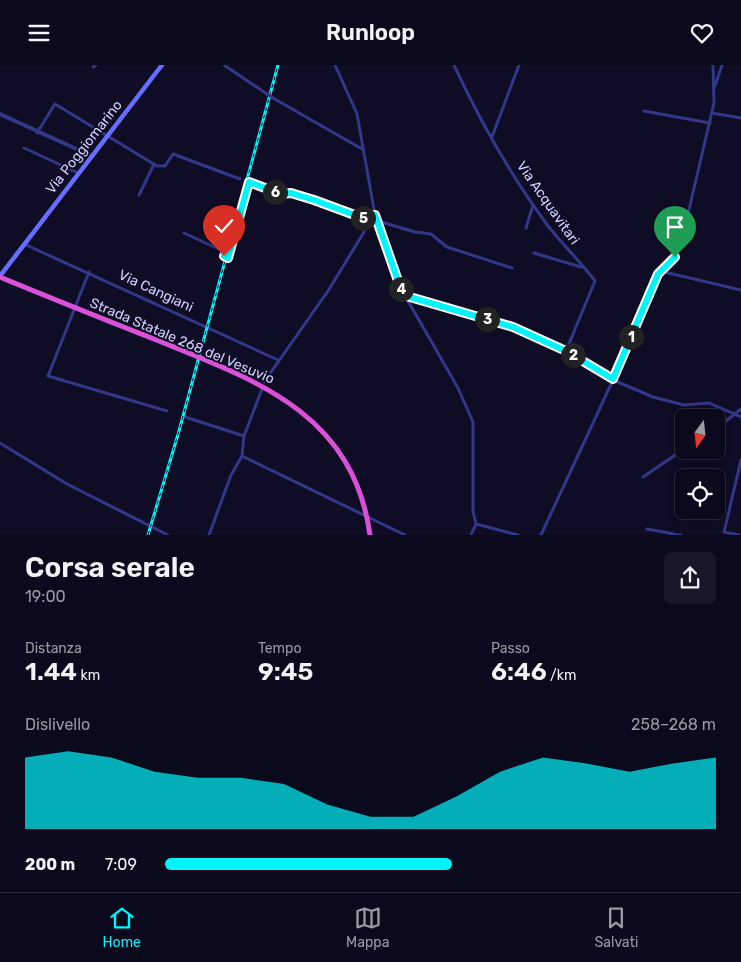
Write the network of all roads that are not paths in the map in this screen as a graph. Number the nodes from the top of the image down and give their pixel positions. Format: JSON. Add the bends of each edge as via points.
{"nodes":[{"id":1,"x":162,"y":65,"type":"edge"},
{"id":2,"x":224,"y":65,"type":"edge"},
{"id":3,"x":335,"y":65,"type":"edge"},
{"id":4,"x":454,"y":65,"type":"edge"},
{"id":5,"x":519,"y":65,"type":"edge"},
{"id":6,"x":713,"y":65,"type":"edge"},
{"id":7,"x":722,"y":65,"type":"edge"},
{"id":8,"x":715,"y":86,"type":"junction"},
{"id":9,"x":644,"y":111,"type":"dead end"},
{"id":10,"x":712,"y":113,"type":"junction"},
{"id":11,"x":0,"y":114,"type":"edge"},
{"id":12,"x":741,"y":118,"type":"edge"},
{"id":13,"x":710,"y":123,"type":"junction"},
{"id":14,"x":37,"y":133,"type":"junction"},
{"id":15,"x":108,"y":135,"type":"junction"},
{"id":16,"x":492,"y":137,"type":"junction"},
{"id":17,"x":24,"y":148,"type":"dead end"},
{"id":18,"x":363,"y":149,"type":"junction"},
{"id":19,"x":92,"y":156,"type":"junction"},
{"id":20,"x":154,"y":164,"type":"junction"},
{"id":21,"x":78,"y":173,"type":"junction"},
{"id":22,"x":240,"y":179,"type":"dead end"},
{"id":23,"x":139,"y":195,"type":"dead end"},
{"id":24,"x":533,"y":204,"type":"junction"},
{"id":25,"x":375,"y":215,"type":"junction"},
{"id":26,"x":371,"y":221,"type":"junction"},
{"id":27,"x":377,"y":221,"type":"junction"},
{"id":28,"x":526,"y":228,"type":"dead end"},
{"id":29,"x":184,"y":233,"type":"dead end"},
{"id":30,"x":24,"y":244,"type":"junction"},
{"id":31,"x":534,"y":253,"type":"dead end"},
{"id":32,"x":582,"y":267,"type":"junction"},
{"id":33,"x":512,"y":268,"type":"dead end"},
{"id":34,"x":660,"y":271,"type":"junction"},
{"id":35,"x":89,"y":272,"type":"junction"},
{"id":36,"x":0,"y":276,"type":"edge"},
{"id":37,"x":741,"y":290,"type":"edge"},
{"id":38,"x":403,"y":295,"type":"junction"},
{"id":39,"x":566,"y":351,"type":"junction"},
{"id":40,"x":278,"y":359,"type":"junction"},
{"id":41,"x":613,"y":379,"type":"junction"},
{"id":42,"x":264,"y":382,"type":"dead end"},
{"id":43,"x":262,"y":389,"type":"dead end"},
{"id":44,"x":741,"y":409,"type":"edge"},
{"id":45,"x":167,"y":411,"type":"dead end"},
{"id":46,"x":736,"y":415,"type":"junction"},
{"id":47,"x":185,"y":417,"type":"dead end"},
{"id":48,"x":741,"y":417,"type":"edge"},
{"id":49,"x":725,"y":423,"type":"edge"},
{"id":50,"x":244,"y":436,"type":"junction"},
{"id":51,"x":0,"y":443,"type":"edge"},
{"id":52,"x":675,"y":455,"type":"edge"},
{"id":53,"x":242,"y":457,"type":"junction"},
{"id":54,"x":741,"y":460,"type":"edge"},
{"id":55,"x":643,"y":477,"type":"dead end"},
{"id":56,"x":476,"y":524,"type":"junction"},
{"id":57,"x":647,"y":529,"type":"dead end"},
{"id":58,"x":724,"y":533,"type":"edge"},
{"id":59,"x":674,"y":534,"type":"edge"},
{"id":60,"x":168,"y":535,"type":"edge"},
{"id":61,"x":209,"y":535,"type":"edge"},
{"id":62,"x":370,"y":535,"type":"edge"},
{"id":63,"x":405,"y":535,"type":"edge"},
{"id":64,"x":471,"y":535,"type":"edge"},
{"id":65,"x":518,"y":535,"type":"edge"},
{"id":66,"x":541,"y":535,"type":"edge"},
{"id":67,"x":682,"y":535,"type":"edge"},
{"id":68,"x":740,"y":535,"type":"edge"}],
"edges":[{"from":1,"to":15,"type":"main road","name":"Via Poggiomarino"},
{"from":2,"to":18,"type":"street","bridge":true,"via":[[273,98]]},
{"from":3,"to":18,"type":"street","via":[[357,114]]},
{"from":4,"to":16,"type":"street","name":"Via Acquavitari"},
{"from":5,"to":16,"type":"street"},
{"from":6,"to":8,"type":"street"},
{"from":7,"to":8,"type":"street"},
{"from":8,"to":10,"type":"street"},
{"from":9,"to":13,"type":"street"},
{"from":10,"to":12,"type":"street"},
{"from":10,"to":13,"type":"street"},
{"from":11,"to":14,"type":"street"},
{"from":13,"to":34,"type":"street","via":[[680,248]]},
{"from":14,"to":15,"type":"street","via":[[55,104]]},
{"from":14,"to":19,"type":"street"},
{"from":15,"to":19,"type":"main road","name":"Via Poggiomarino"},
{"from":15,"to":20,"type":"street"},
{"from":16,"to":24,"type":"street","name":"Via Acquavitari"},
{"from":17,"to":21,"type":"street"},
{"from":18,"to":25,"type":"street"},
{"from":19,"to":21,"type":"main road","name":"Via Poggiomarino"},
{"from":20,"to":22,"type":"street","via":[[165,167],[173,154]]},
{"from":20,"to":23,"type":"street"},
{"from":21,"to":30,"type":"main road","name":"Via Poggiomarino"},
{"from":24,"to":28,"type":"street"},
{"from":24,"to":32,"type":"street","name":"Via Acquavitari"},
{"from":25,"to":26,"type":"street"},
{"from":25,"to":27,"type":"street"},
{"from":26,"to":29,"type":"street","via":[[314,200],[291,193],[281,194],[249,182],[228,258],[224,252]]},
{"from":26,"to":40,"type":"street","via":[[328,291]]},
{"from":27,"to":33,"type":"street","via":[[431,234],[447,247]]},
{"from":27,"to":38,"type":"street"},
{"from":30,"to":35,"type":"street","name":"Via Cangiani"},
{"from":30,"to":36,"type":"main road","name":"Via Poggiomarino"},
{"from":31,"to":32,"type":"street"},
{"from":32,"to":39,"type":"street","name":"Via Acquavitari","via":[[595,284]]},
{"from":34,"to":37,"type":"street"},
{"from":34,"to":41,"type":"street"},
{"from":35,"to":40,"type":"street","name":"Via Cangiani"},
{"from":35,"to":45,"type":"street","via":[[48,376]]},
{"from":36,"to":62,"type":"highway","name":"Strada Statale 268 del Vesuvio","bridge":true,"via":[[237,373],[290,402],[316,422],[342,456],[361,494]]},
{"from":38,"to":39,"type":"street","via":[[497,321]]},
{"from":38,"to":56,"type":"street","via":[[458,388],[473,421],[473,511]]},
{"from":39,"to":41,"type":"street"},
{"from":40,"to":42,"type":"street"},
{"from":41,"to":46,"type":"street","via":[[670,403],[709,403]]},
{"from":41,"to":66,"type":"street"},
{"from":43,"to":50,"type":"street"},
{"from":44,"to":46,"type":"street"},
{"from":46,"to":48,"type":"street"},
{"from":46,"to":49,"type":"street"},
{"from":47,"to":50,"type":"street"},
{"from":50,"to":53,"type":"street"},
{"from":51,"to":60,"type":"street","via":[[67,483]]},
{"from":52,"to":55,"type":"street"},
{"from":53,"to":61,"type":"street"},
{"from":53,"to":63,"type":"street"},
{"from":54,"to":58,"type":"street"},
{"from":56,"to":64,"type":"street"},
{"from":56,"to":65,"type":"street"},
{"from":57,"to":59,"type":"street"},
{"from":58,"to":68,"type":"street"},
{"from":59,"to":67,"type":"street"}]}
